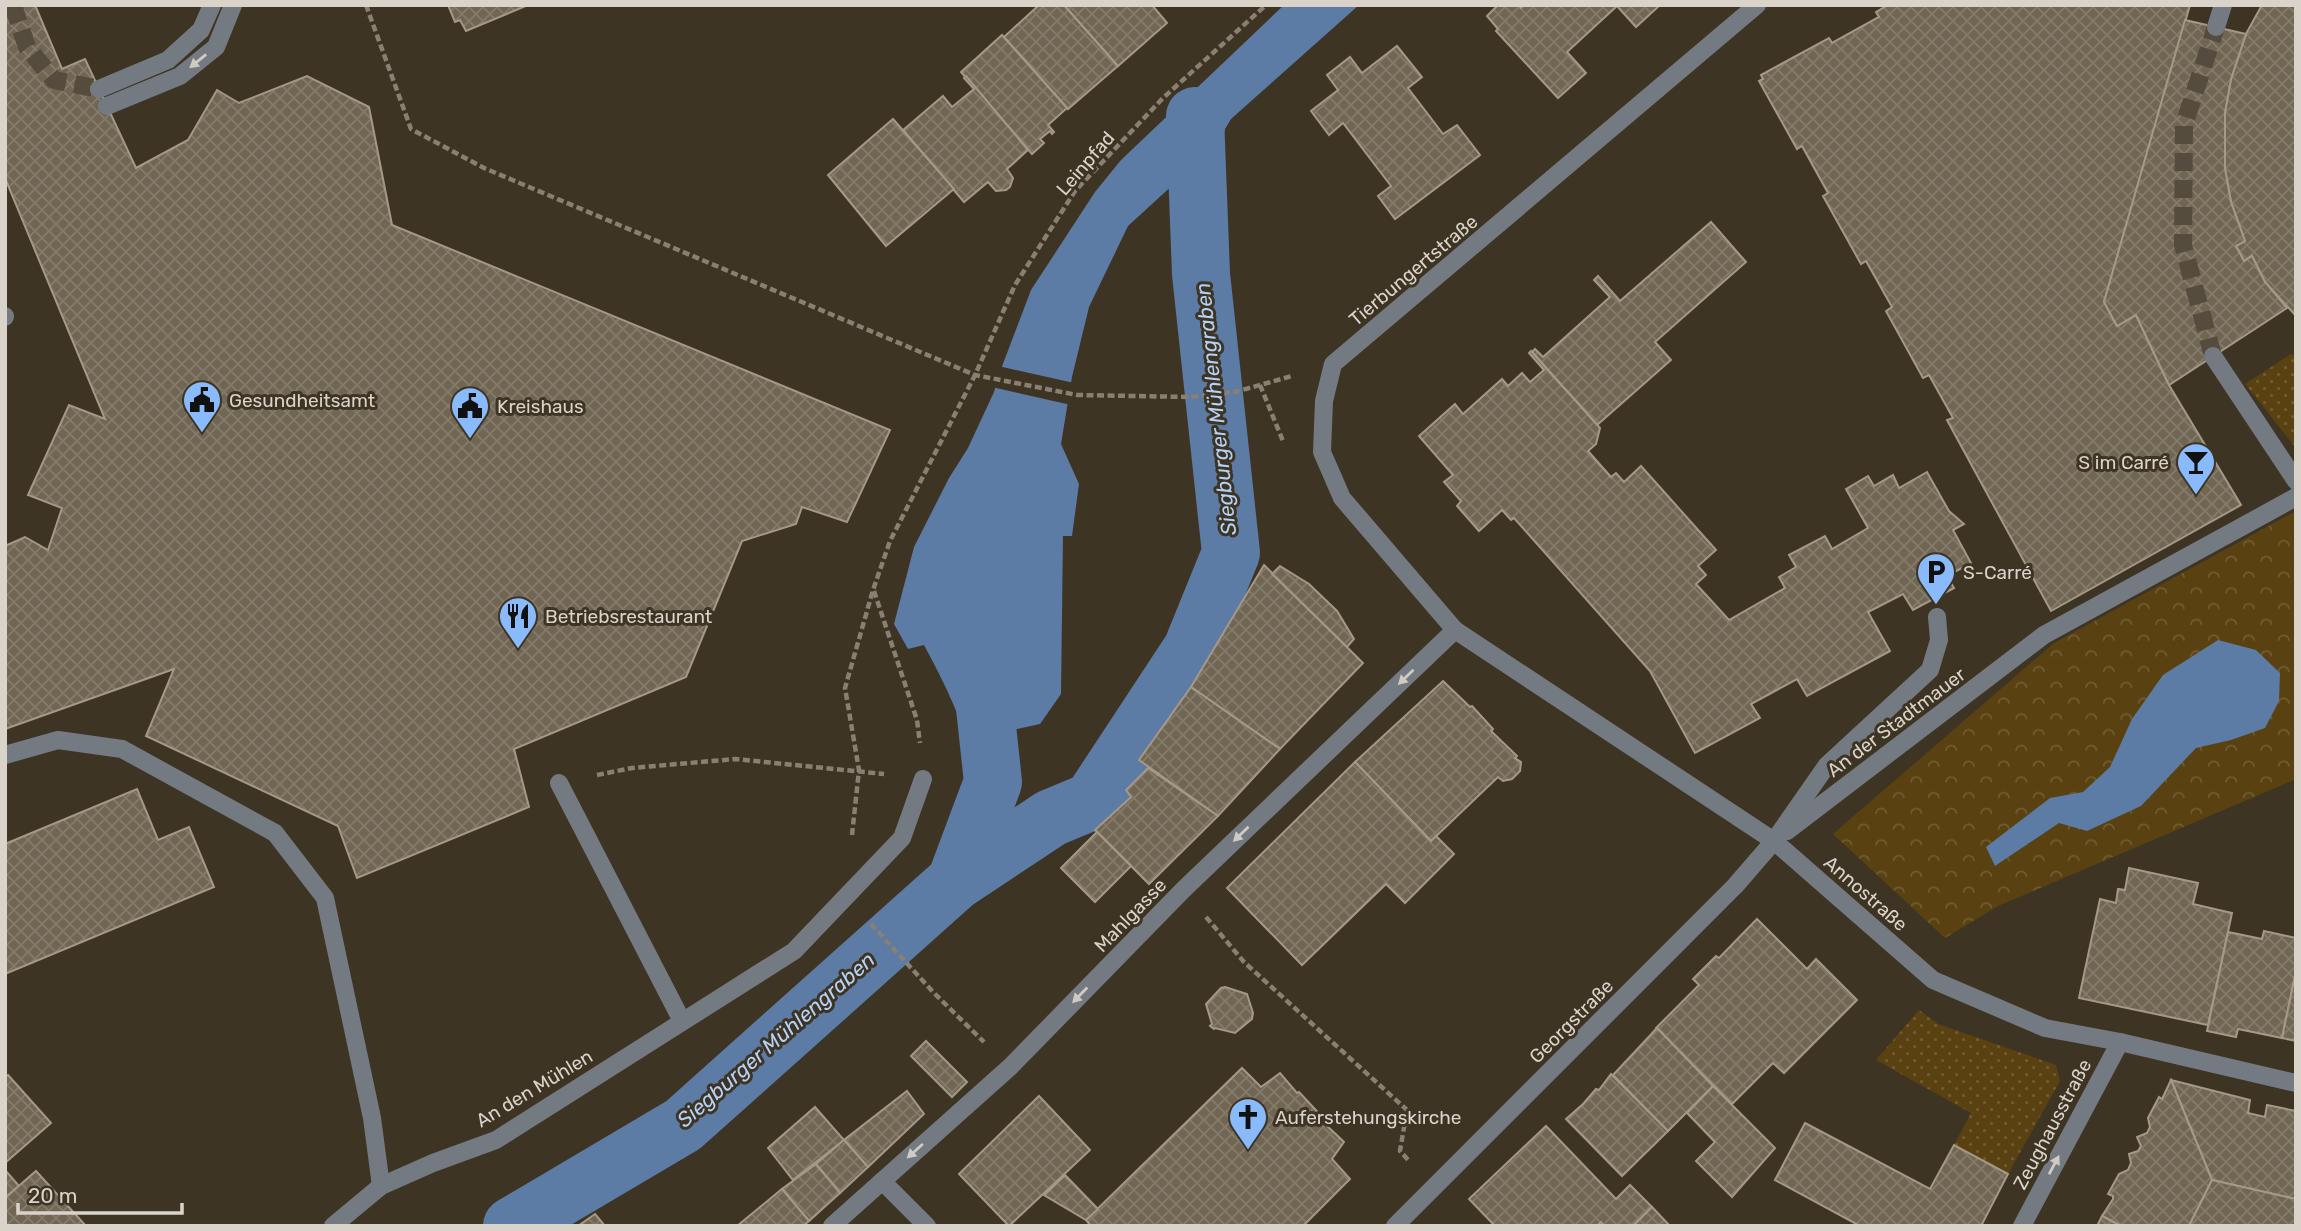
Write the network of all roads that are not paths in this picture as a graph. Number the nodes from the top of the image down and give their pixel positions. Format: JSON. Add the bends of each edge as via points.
{"nodes":[{"id":1,"x":212,"y":5,"type":"edge"},
{"id":2,"x":233,"y":5,"type":"edge"},
{"id":3,"x":1757,"y":5,"type":"edge"},
{"id":4,"x":2223,"y":5,"type":"edge"},
{"id":5,"x":2216,"y":27,"type":"tunnel mouth"},
{"id":6,"x":99,"y":89,"type":"tunnel mouth"},
{"id":7,"x":107,"y":106,"type":"tunnel mouth"},
{"id":8,"x":2213,"y":356,"type":"tunnel mouth"},
{"id":9,"x":2296,"y":481,"type":"edge"},
{"id":10,"x":2296,"y":497,"type":"edge"},
{"id":11,"x":1937,"y":617,"type":"dead end"},
{"id":12,"x":1455,"y":630,"type":"junction"},
{"id":13,"x":5,"y":755,"type":"edge"},
{"id":14,"x":923,"y":779,"type":"road end"},
{"id":15,"x":559,"y":783,"type":"road end"},
{"id":16,"x":1773,"y":841,"type":"junction"},
{"id":17,"x":682,"y":1021,"type":"junction"},
{"id":18,"x":2120,"y":1042,"type":"junction"},
{"id":19,"x":2296,"y":1083,"type":"edge"},
{"id":20,"x":882,"y":1181,"type":"junction"},
{"id":21,"x":381,"y":1186,"type":"junction"},
{"id":22,"x":333,"y":1226,"type":"edge"},
{"id":23,"x":832,"y":1226,"type":"edge"},
{"id":24,"x":927,"y":1226,"type":"edge"},
{"id":25,"x":1395,"y":1226,"type":"edge"},
{"id":26,"x":2022,"y":1226,"type":"edge"}],
"edges":[{"from":1,"to":6,"type":"street","via":[[201,30],[168,60]]},
{"from":2,"to":7,"type":"street","one_way":true,"via":[[216,47],[180,76]]},
{"from":3,"to":12,"type":"street","name":"Tierbungertstraße","via":[[1333,364],[1324,401],[1322,452],[1342,498]]},
{"from":4,"to":5,"type":"street"},
{"from":8,"to":9,"type":"street"},
{"from":10,"to":16,"type":"street","name":"An der Stadtmauer","via":[[2044,635]]},
{"from":11,"to":16,"type":"street","name":"An der Stadtmauer","via":[[1940,640],[1930,670],[1827,765]]},
{"from":12,"to":16,"type":"street","name":"Annostraße"},
{"from":12,"to":20,"type":"street","name":"Mahlgasse","one_way":true,"via":[[1184,890],[1010,1067]]},
{"from":13,"to":21,"type":"street","via":[[58,740],[122,749],[275,833],[325,898],[372,1118]]},
{"from":14,"to":17,"type":"street","name":"An den Mühlen","via":[[902,838],[794,951]]},
{"from":15,"to":17,"type":"street"},
{"from":16,"to":18,"type":"street","name":"Annostraße","via":[[1933,979],[2045,1028]]},
{"from":16,"to":25,"type":"street","name":"Georgstraße","via":[[1735,886]]},
{"from":17,"to":21,"type":"street","name":"An den Mühlen","via":[[496,1140]]},
{"from":18,"to":19,"type":"street","name":"Annostraße"},
{"from":26,"to":18,"type":"street","name":"Zeughausstraße","one_way":true},
{"from":20,"to":23,"type":"street","name":"Mahlgasse"},
{"from":20,"to":24,"type":"street"},
{"from":21,"to":22,"type":"street","name":"An den Mühlen"}]}
